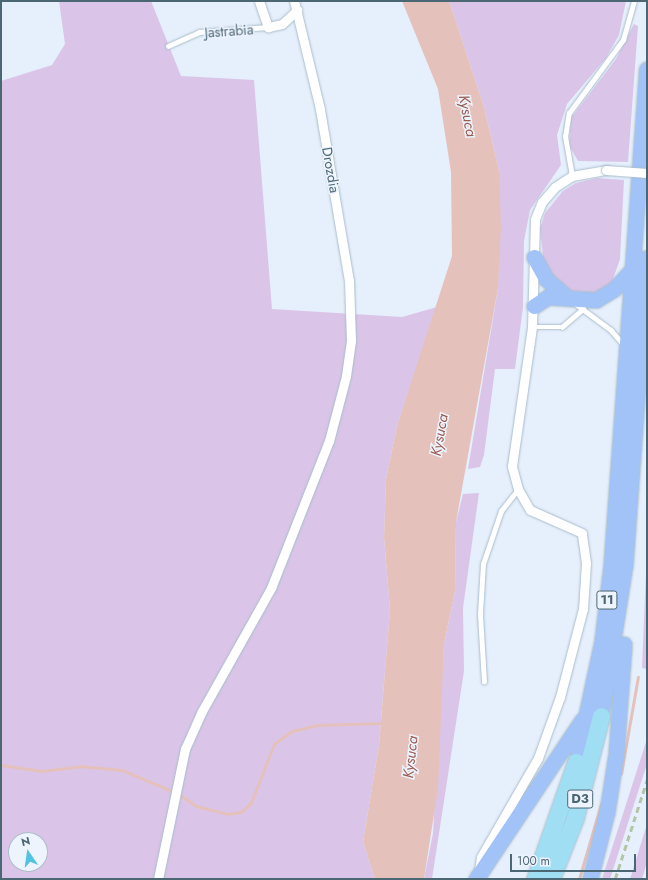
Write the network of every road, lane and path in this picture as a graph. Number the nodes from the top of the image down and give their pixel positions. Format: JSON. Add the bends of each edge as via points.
{"nodes":[{"id":1,"x":259,"y":1,"type":"edge"},
{"id":2,"x":634,"y":1,"type":"edge"},
{"id":3,"x":296,"y":5,"type":"edge"},
{"id":4,"x":268,"y":27,"type":"junction"},
{"id":5,"x":168,"y":46,"type":"dead end"},
{"id":6,"x":647,"y":69,"type":"edge"},
{"id":7,"x":647,"y":173,"type":"edge"},
{"id":8,"x":572,"y":176,"type":"junction"},
{"id":9,"x":534,"y":257,"type":"junction"},
{"id":10,"x":647,"y":258,"type":"edge"},
{"id":11,"x":632,"y":270,"type":"junction"},
{"id":12,"x":568,"y":298,"type":"junction"},
{"id":13,"x":534,"y":306,"type":"junction"},
{"id":14,"x":583,"y":309,"type":"junction"},
{"id":15,"x":532,"y":327,"type":"junction"},
{"id":16,"x":626,"y":351,"type":"junction"},
{"id":17,"x":518,"y":489,"type":"junction"},
{"id":18,"x":621,"y":598,"type":"junction"},
{"id":19,"x":484,"y":682,"type":"dead end"},
{"id":20,"x":594,"y":714,"type":"junction"},
{"id":21,"x":576,"y":762,"type":"joint"},
{"id":22,"x":592,"y":875,"type":"edge"},
{"id":23,"x":477,"y":878,"type":"edge"},
{"id":24,"x":158,"y":879,"type":"edge"},
{"id":25,"x":535,"y":879,"type":"edge"},
{"id":26,"x":551,"y":879,"type":"edge"}],
"edges":[{"from":1,"to":4,"type":"street","name":"Jastrabia"},
{"from":2,"to":8,"type":"lane","via":[[623,40],[569,113],[565,137]]},
{"from":3,"to":4,"type":"street","name":"Jastrabia","via":[[282,24]]},
{"from":3,"to":24,"type":"street","name":"Drozdia","via":[[320,109],[348,274],[351,341],[337,414],[271,588],[192,732],[176,786]]},
{"from":4,"to":5,"type":"lane","name":"Jastrabia","via":[[199,32]]},
{"from":6,"to":11,"type":"main road","number":"11"},
{"from":7,"to":8,"type":"street","bridge":true,"via":[[606,170]]},
{"from":8,"to":9,"type":"street","via":[[555,187],[542,202],[535,219]]},
{"from":9,"to":12,"type":"main road","via":[[546,279]]},
{"from":9,"to":13,"type":"street"},
{"from":10,"to":18,"type":"main road","number":"11"},
{"from":11,"to":12,"type":"main road","via":[[614,289],[596,300]]},
{"from":11,"to":16,"type":"main road","number":"11"},
{"from":12,"to":13,"type":"main road","via":[[548,297]]},
{"from":12,"to":14,"type":"lane"},
{"from":13,"to":15,"type":"street"},
{"from":14,"to":15,"type":"lane","via":[[562,327]]},
{"from":14,"to":16,"type":"lane","via":[[611,330]]},
{"from":15,"to":17,"type":"street","via":[[512,455]]},
{"from":16,"to":20,"type":"main road","number":"11","via":[[611,566]]},
{"from":17,"to":19,"type":"lane","via":[[501,510],[483,564],[480,614]]},
{"from":17,"to":23,"type":"street","via":[[530,510],[582,533],[586,564],[583,609],[560,697],[538,758],[481,857]]},
{"from":18,"to":20,"type":"main road","number":"D3"},
{"from":18,"to":22,"type":"main road","via":[[628,610],[616,754]]},
{"from":20,"to":21,"type":"main road","number":"D3"},
{"from":20,"to":23,"type":"main road"},
{"from":20,"to":26,"type":"highway","number":"D3","via":[[575,818]]},
{"from":21,"to":25,"type":"highway","number":"D3"}]}
